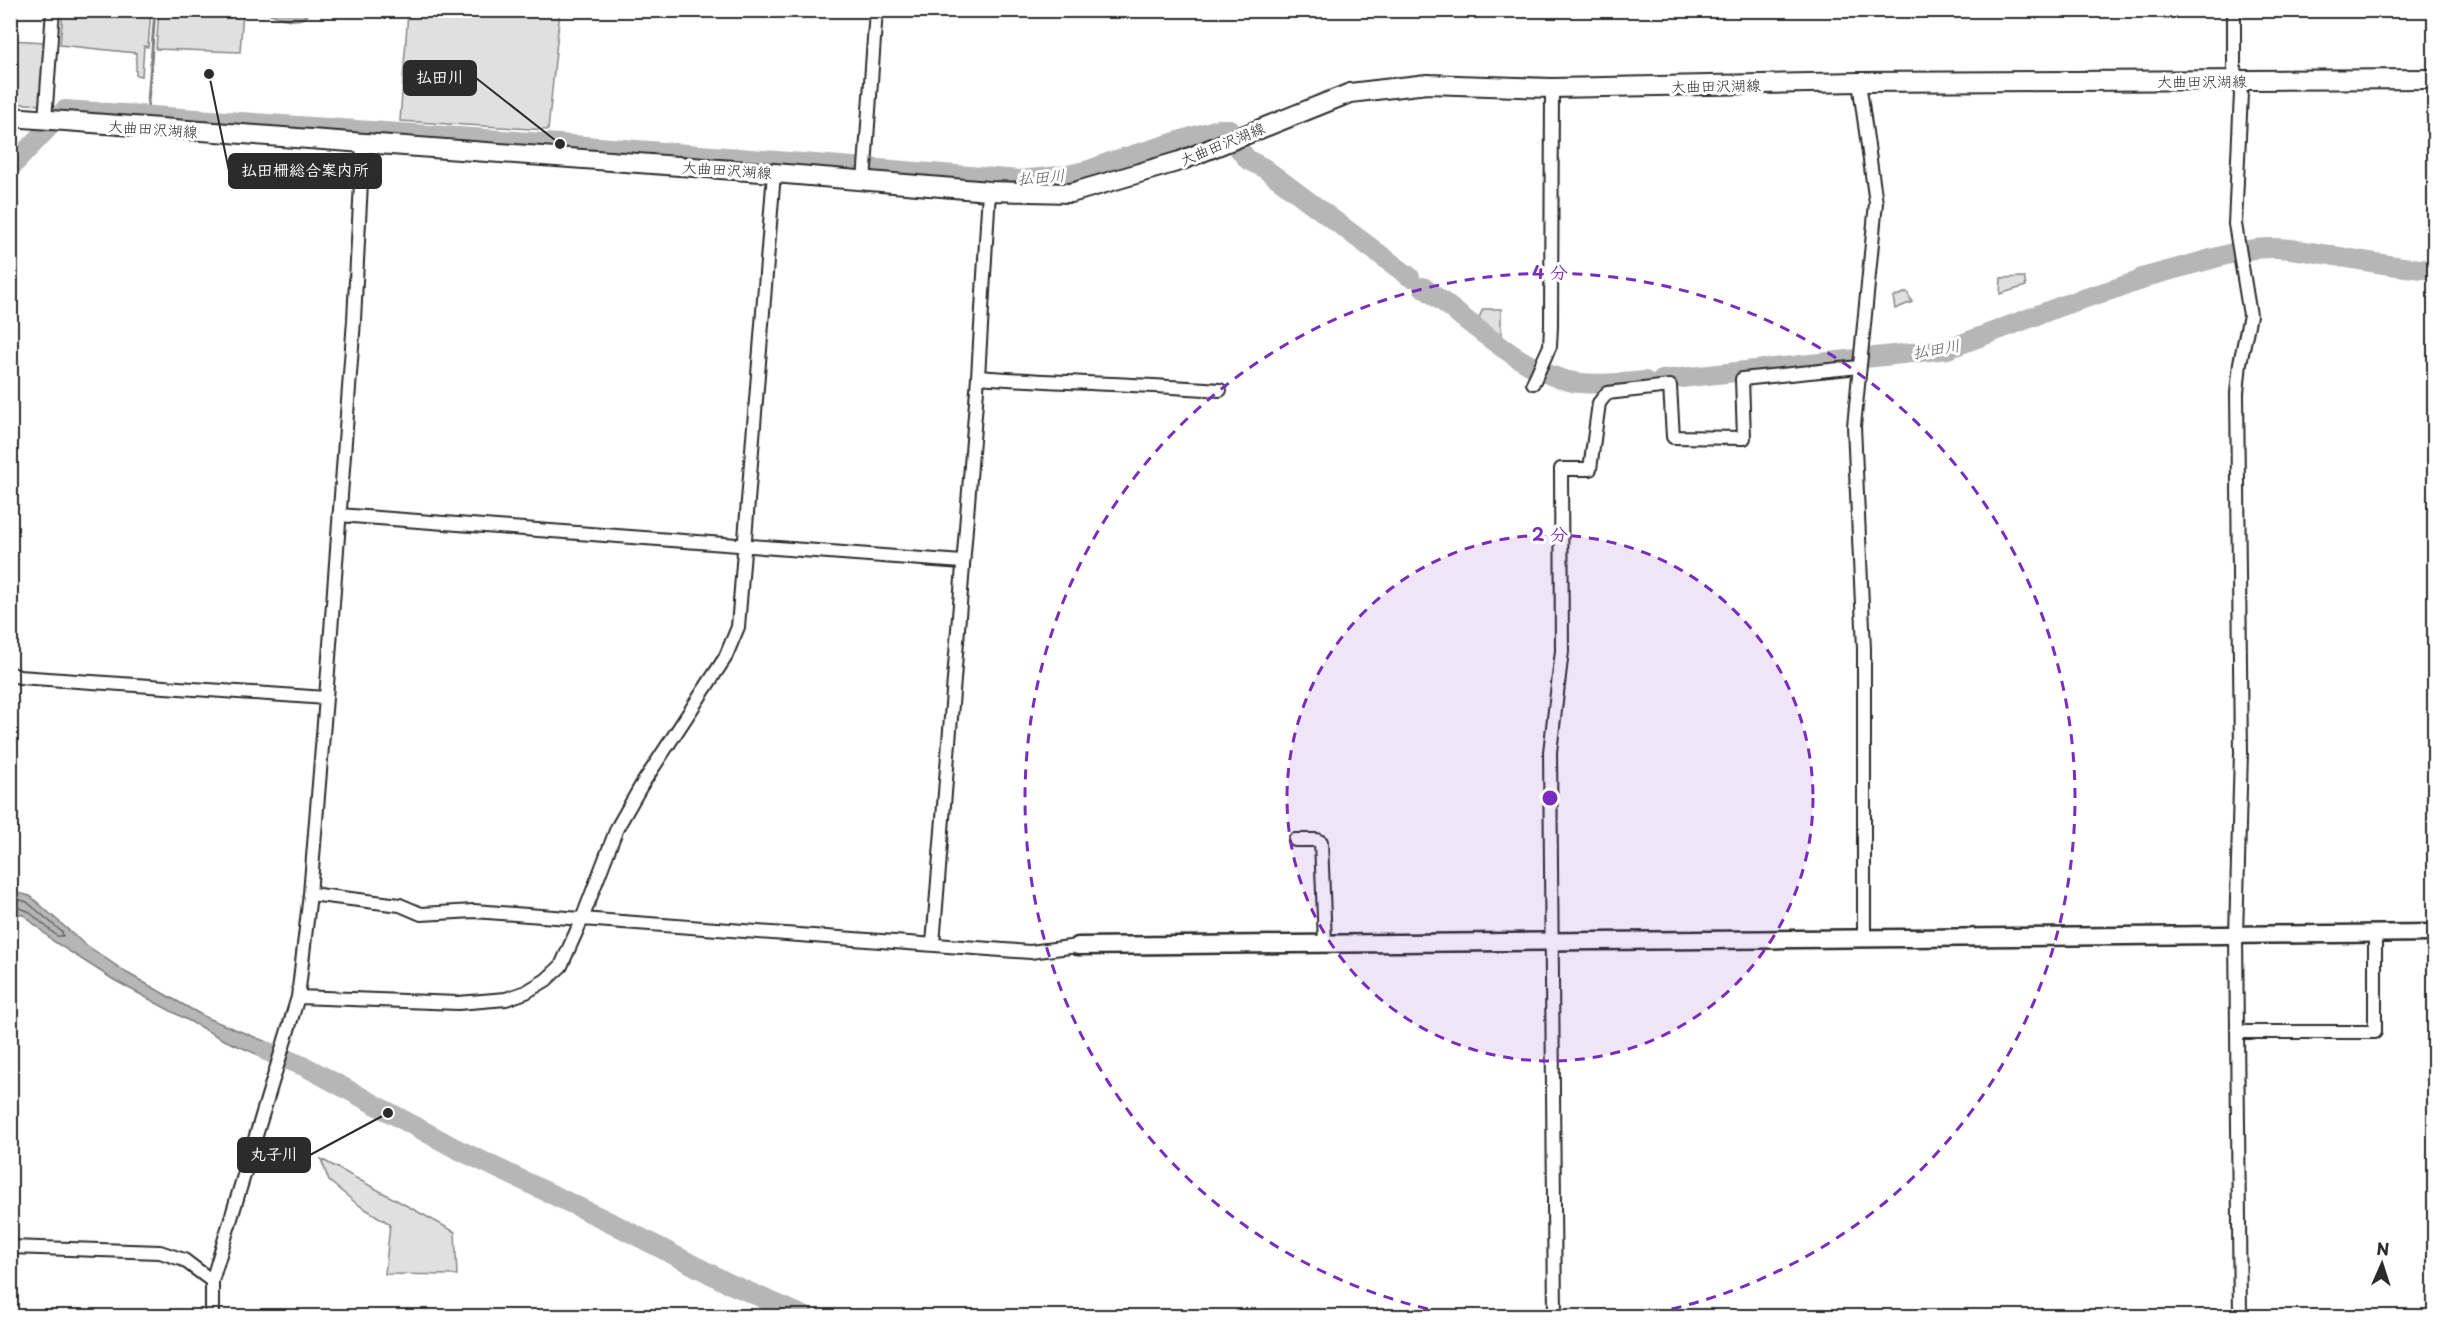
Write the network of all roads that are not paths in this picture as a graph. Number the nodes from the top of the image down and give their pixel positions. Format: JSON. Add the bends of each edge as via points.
{"nodes":[{"id":1,"x":53,"y":10,"type":"edge"},
{"id":2,"x":876,"y":10,"type":"edge"},
{"id":3,"x":2234,"y":10,"type":"edge"},
{"id":4,"x":2434,"y":79,"type":"edge"},
{"id":5,"x":2238,"y":80,"type":"junction"},
{"id":6,"x":1859,"y":82,"type":"junction"},
{"id":7,"x":1552,"y":88,"type":"junction"},
{"id":8,"x":10,"y":117,"type":"edge"},
{"id":9,"x":50,"y":121,"type":"junction"},
{"id":10,"x":363,"y":142,"type":"junction"},
{"id":11,"x":774,"y":173,"type":"junction"},
{"id":12,"x":864,"y":181,"type":"junction"},
{"id":13,"x":989,"y":191,"type":"junction"},
{"id":14,"x":1859,"y":366,"type":"junction"},
{"id":15,"x":978,"y":377,"type":"junction"},
{"id":16,"x":1533,"y":383,"type":"dead end"},
{"id":17,"x":1220,"y":390,"type":"dead end"},
{"id":18,"x":339,"y":515,"type":"junction"},
{"id":19,"x":746,"y":544,"type":"junction"},
{"id":20,"x":962,"y":562,"type":"junction"},
{"id":21,"x":10,"y":673,"type":"edge"},
{"id":22,"x":326,"y":698,"type":"junction"},
{"id":23,"x":1295,"y":840,"type":"dead end"},
{"id":24,"x":310,"y":894,"type":"junction"},
{"id":25,"x":582,"y":919,"type":"junction"},
{"id":26,"x":2434,"y":933,"type":"edge"},
{"id":27,"x":2375,"y":934,"type":"junction"},
{"id":28,"x":2236,"y":935,"type":"junction"},
{"id":29,"x":1864,"y":938,"type":"junction"},
{"id":30,"x":1551,"y":942,"type":"junction"},
{"id":31,"x":933,"y":944,"type":"junction"},
{"id":32,"x":1325,"y":944,"type":"junction"},
{"id":33,"x":1078,"y":946,"type":"joint"},
{"id":34,"x":297,"y":1001,"type":"junction"},
{"id":35,"x":2238,"y":1032,"type":"junction"},
{"id":36,"x":10,"y":1246,"type":"edge"},
{"id":37,"x":212,"y":1281,"type":"junction"},
{"id":38,"x":212,"y":1317,"type":"edge"},
{"id":39,"x":1555,"y":1317,"type":"edge"},
{"id":40,"x":2240,"y":1317,"type":"edge"}],
"edges":[{"from":1,"to":9,"type":"street"},
{"from":2,"to":12,"type":"street"},
{"from":3,"to":5,"type":"street","via":[[2234,68]]},
{"from":4,"to":5,"type":"main road","name":"大曲田沢湖線"},
{"from":5,"to":6,"type":"main road","name":"大曲田沢湖線"},
{"from":5,"to":28,"type":"street","via":[[2241,93],[2235,224],[2250,315],[2237,393],[2241,752]]},
{"from":6,"to":7,"type":"main road","name":"大曲田沢湖線"},
{"from":6,"to":14,"type":"street","via":[[1876,203]]},
{"from":7,"to":13,"type":"main road","name":"大曲田沢湖線","via":[[1427,84],[1350,93],[1180,161],[1071,193]]},
{"from":7,"to":16,"type":"street","via":[[1550,346]]},
{"from":8,"to":9,"type":"main road","name":"大曲田沢湖線"},
{"from":9,"to":10,"type":"main road","name":"大曲田沢湖線"},
{"from":10,"to":11,"type":"main road","name":"大曲田沢湖線"},
{"from":10,"to":18,"type":"street"},
{"from":11,"to":12,"type":"main road","name":"大曲田沢湖線"},
{"from":11,"to":19,"type":"street"},
{"from":12,"to":13,"type":"main road","name":"大曲田沢湖線"},
{"from":13,"to":15,"type":"street"},
{"from":14,"to":29,"type":"street","via":[[1854,426],[1864,649]]},
{"from":14,"to":30,"type":"street","via":[[1742,379],[1744,438],[1673,437],[1670,386],[1607,393],[1599,403],[1590,469],[1561,469],[1562,651],[1550,752]]},
{"from":15,"to":17,"type":"street"},
{"from":15,"to":20,"type":"street"},
{"from":18,"to":19,"type":"street"},
{"from":18,"to":22,"type":"street"},
{"from":19,"to":20,"type":"street"},
{"from":19,"to":25,"type":"street","via":[[738,627],[732,644],[617,828]]},
{"from":20,"to":31,"type":"street"},
{"from":21,"to":22,"type":"street"},
{"from":22,"to":24,"type":"street"},
{"from":23,"to":32,"type":"street","via":[[1321,842]]},
{"from":24,"to":25,"type":"street","via":[[400,905],[421,914],[474,912]]},
{"from":24,"to":34,"type":"street"},
{"from":25,"to":31,"type":"street"},
{"from":25,"to":34,"type":"street","via":[[561,966],[546,980],[506,999],[458,1003]]},
{"from":26,"to":27,"type":"street"},
{"from":27,"to":28,"type":"street"},
{"from":27,"to":35,"type":"street","via":[[2375,1032]]},
{"from":28,"to":29,"type":"street"},
{"from":28,"to":35,"type":"street"},
{"from":29,"to":30,"type":"street"},
{"from":30,"to":32,"type":"street"},
{"from":30,"to":39,"type":"street"},
{"from":31,"to":33,"type":"street","via":[[1030,952]]},
{"from":32,"to":33,"type":"street"},
{"from":34,"to":37,"type":"street"},
{"from":35,"to":40,"type":"street"},
{"from":36,"to":37,"type":"street","via":[[160,1252],[184,1260]]},
{"from":37,"to":38,"type":"street"}]}
